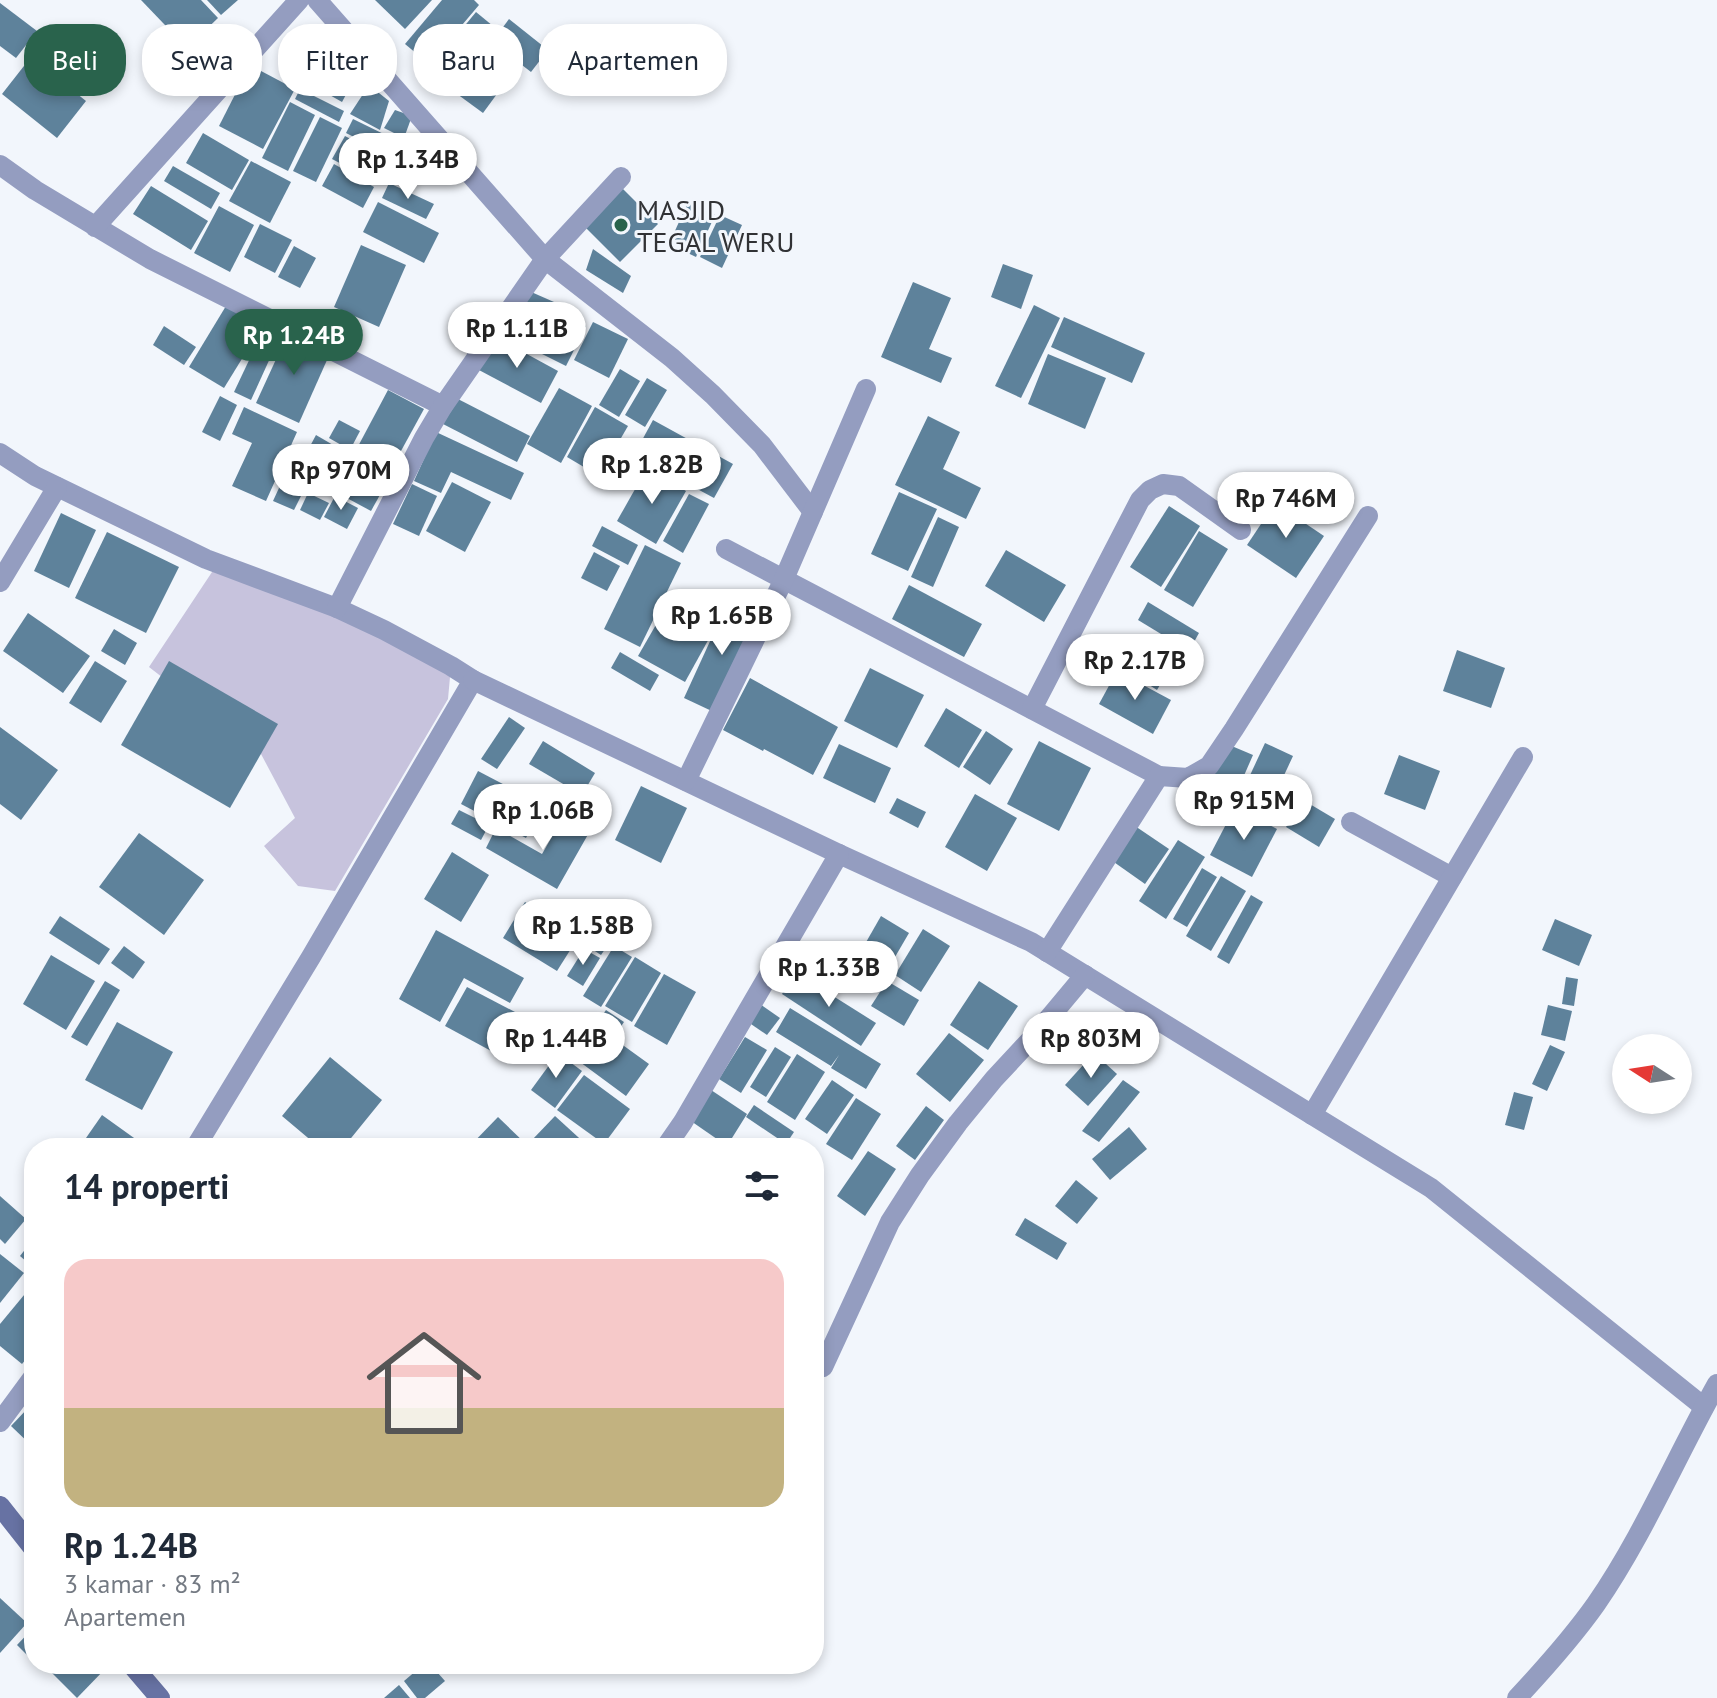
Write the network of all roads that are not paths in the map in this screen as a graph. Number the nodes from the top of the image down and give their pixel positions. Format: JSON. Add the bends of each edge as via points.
{"nodes":[{"id":1,"x":299,"y":0,"type":"edge"},
{"id":2,"x":317,"y":0,"type":"edge"},
{"id":3,"x":0,"y":165,"type":"edge"},
{"id":4,"x":621,"y":177,"type":"dead end"},
{"id":5,"x":95,"y":227,"type":"junction"},
{"id":6,"x":545,"y":259,"type":"junction"},
{"id":7,"x":866,"y":389,"type":"dead end"},
{"id":8,"x":443,"y":406,"type":"junction"},
{"id":9,"x":0,"y":453,"type":"edge"},
{"id":10,"x":57,"y":487,"type":"junction"},
{"id":11,"x":813,"y":512,"type":"junction"},
{"id":12,"x":1368,"y":516,"type":"dead end"},
{"id":13,"x":1241,"y":530,"type":"dead end"},
{"id":14,"x":726,"y":549,"type":"dead end"},
{"id":15,"x":784,"y":579,"type":"junction"},
{"id":16,"x":0,"y":582,"type":"edge"},
{"id":17,"x":337,"y":608,"type":"junction"},
{"id":18,"x":473,"y":680,"type":"junction"},
{"id":19,"x":1032,"y":709,"type":"junction"},
{"id":20,"x":1523,"y":757,"type":"dead end"},
{"id":21,"x":1159,"y":776,"type":"junction"},
{"id":22,"x":686,"y":781,"type":"junction"},
{"id":23,"x":1351,"y":822,"type":"dead end"},
{"id":24,"x":839,"y":854,"type":"junction"},
{"id":25,"x":1452,"y":877,"type":"junction"},
{"id":26,"x":1047,"y":952,"type":"junction"},
{"id":27,"x":1085,"y":975,"type":"junction"},
{"id":28,"x":1312,"y":1115,"type":"junction"},
{"id":29,"x":201,"y":1138,"type":"edge"},
{"id":30,"x":673,"y":1138,"type":"edge"},
{"id":31,"x":824,"y":1365,"type":"edge"},
{"id":32,"x":1717,"y":1384,"type":"edge"},
{"id":33,"x":24,"y":1390,"type":"edge"},
{"id":34,"x":1704,"y":1407,"type":"junction"},
{"id":35,"x":0,"y":1422,"type":"edge"},
{"id":36,"x":0,"y":1506,"type":"edge"},
{"id":37,"x":24,"y":1536,"type":"edge"},
{"id":38,"x":140,"y":1674,"type":"edge"},
{"id":39,"x":160,"y":1698,"type":"edge"},
{"id":40,"x":1517,"y":1698,"type":"edge"}],
"edges":[{"from":1,"to":5,"type":"street"},
{"from":2,"to":6,"type":"street"},
{"from":3,"to":5,"type":"street"},
{"from":4,"to":6,"type":"street"},
{"from":5,"to":8,"type":"street"},
{"from":6,"to":8,"type":"street"},
{"from":6,"to":11,"type":"street","via":[[713,395],[762,445]]},
{"from":7,"to":11,"type":"street"},
{"from":8,"to":17,"type":"street"},
{"from":9,"to":10,"type":"street"},
{"from":10,"to":16,"type":"street"},
{"from":10,"to":17,"type":"street","via":[[206,559]]},
{"from":11,"to":15,"type":"street"},
{"from":12,"to":21,"type":"street","via":[[1209,766],[1188,778]]},
{"from":13,"to":19,"type":"street","via":[[1179,486],[1163,484],[1150,490],[1140,500]]},
{"from":14,"to":15,"type":"street"},
{"from":15,"to":19,"type":"street"},
{"from":15,"to":22,"type":"street"},
{"from":17,"to":18,"type":"street"},
{"from":18,"to":22,"type":"street"},
{"from":18,"to":29,"type":"street"},
{"from":19,"to":21,"type":"street"},
{"from":20,"to":25,"type":"street"},
{"from":21,"to":26,"type":"street"},
{"from":22,"to":24,"type":"street"},
{"from":23,"to":25,"type":"street"},
{"from":24,"to":26,"type":"street"},
{"from":24,"to":30,"type":"street"},
{"from":25,"to":28,"type":"street"},
{"from":26,"to":27,"type":"street"},
{"from":27,"to":28,"type":"street"},
{"from":27,"to":31,"type":"street","via":[[994,1079],[920,1175],[890,1222]]},
{"from":28,"to":34,"type":"street","via":[[1431,1188]]},
{"from":32,"to":34,"type":"street"},
{"from":33,"to":35,"type":"street"},
{"from":34,"to":40,"type":"street","via":[[1596,1604]]},
{"from":36,"to":37,"type":"main road"},
{"from":38,"to":39,"type":"main road"}]}
